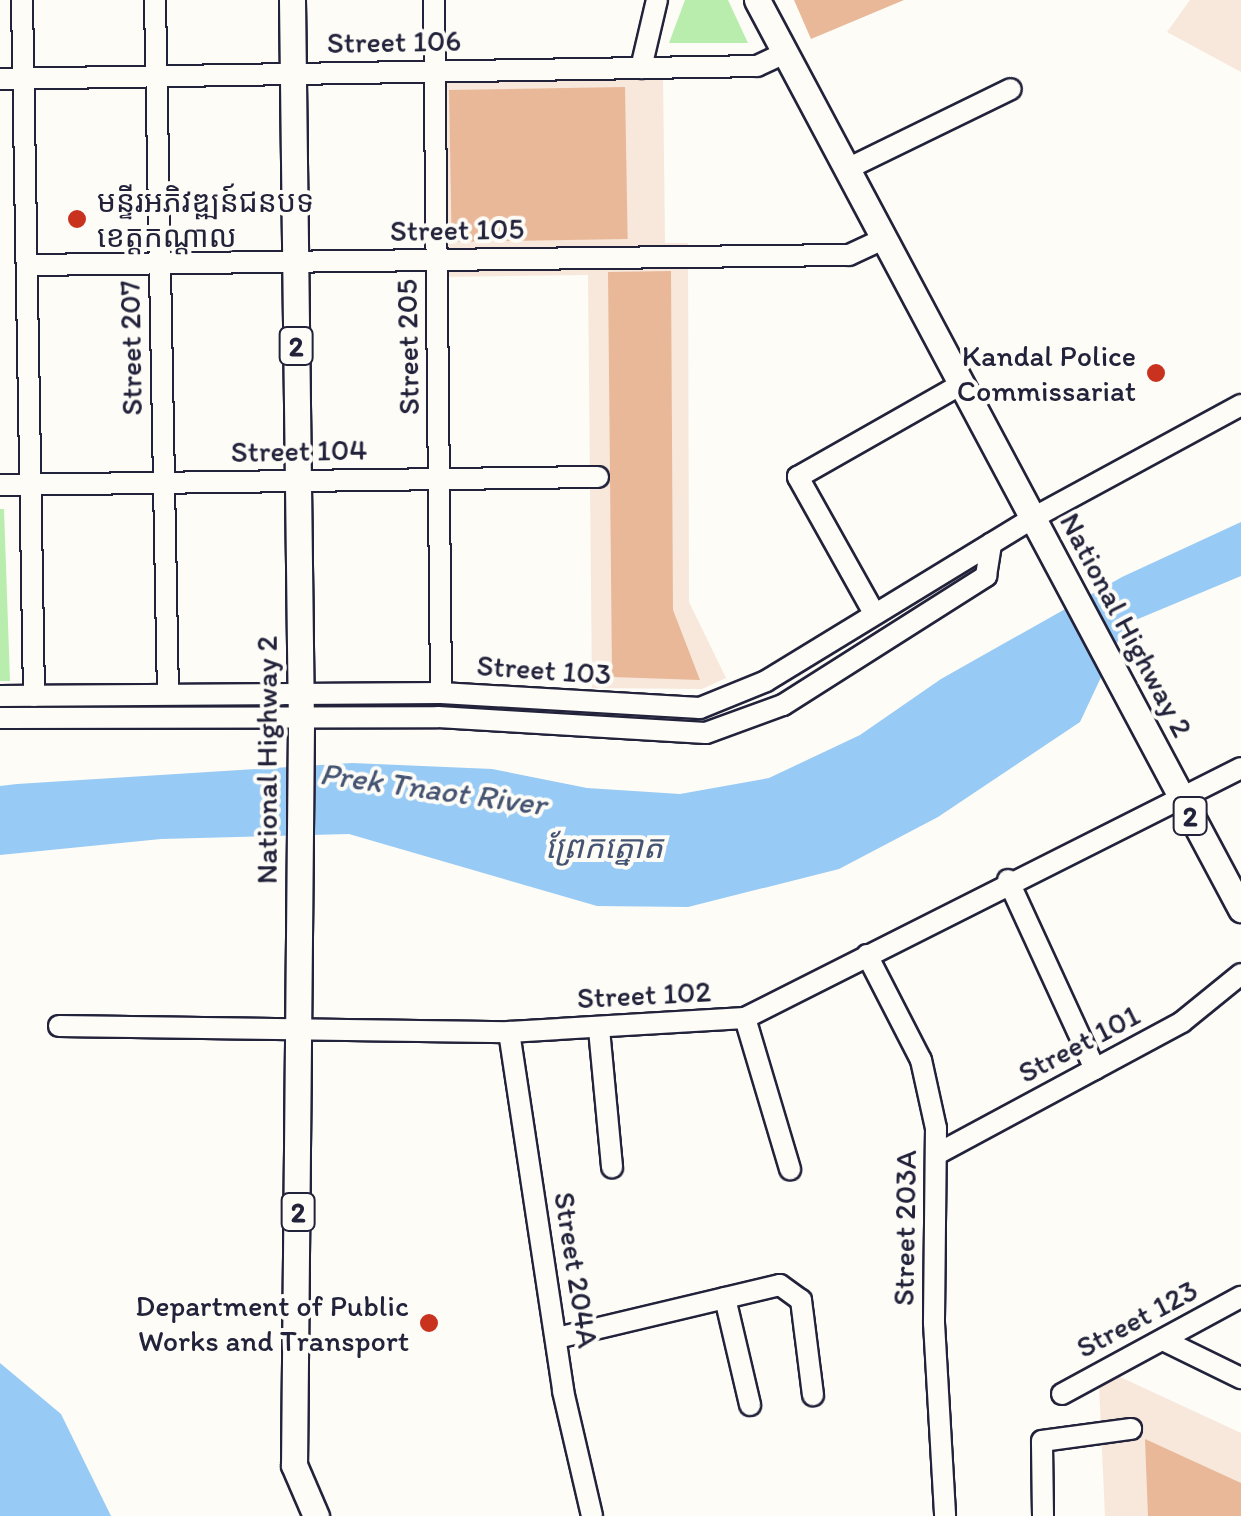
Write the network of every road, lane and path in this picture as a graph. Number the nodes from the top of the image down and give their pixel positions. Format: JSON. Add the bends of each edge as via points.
{"nodes":[{"id":1,"x":22,"y":0,"type":"edge"},
{"id":2,"x":155,"y":0,"type":"edge"},
{"id":3,"x":292,"y":0,"type":"edge"},
{"id":4,"x":434,"y":0,"type":"edge"},
{"id":5,"x":657,"y":0,"type":"edge"},
{"id":6,"x":757,"y":0,"type":"edge"},
{"id":7,"x":785,"y":53,"type":"junction"},
{"id":8,"x":641,"y":68,"type":"junction"},
{"id":9,"x":434,"y":72,"type":"junction"},
{"id":10,"x":293,"y":74,"type":"junction"},
{"id":11,"x":156,"y":76,"type":"junction"},
{"id":12,"x":0,"y":79,"type":"edge"},
{"id":13,"x":24,"y":79,"type":"junction"},
{"id":14,"x":1011,"y":88,"type":"dead end"},
{"id":15,"x":847,"y":169,"type":"junction"},
{"id":16,"x":884,"y":239,"type":"junction"},
{"id":17,"x":436,"y":260,"type":"junction"},
{"id":18,"x":295,"y":262,"type":"junction"},
{"id":19,"x":160,"y":264,"type":"junction"},
{"id":20,"x":27,"y":265,"type":"junction"},
{"id":21,"x":962,"y":384,"type":"junction"},
{"id":22,"x":1241,"y":405,"type":"edge"},
{"id":23,"x":598,"y":477,"type":"dead end"},
{"id":24,"x":439,"y":479,"type":"junction"},
{"id":25,"x":298,"y":481,"type":"junction"},
{"id":26,"x":164,"y":483,"type":"junction"},
{"id":27,"x":0,"y":485,"type":"edge"},
{"id":28,"x":30,"y":485,"type":"junction"},
{"id":29,"x":1033,"y":518,"type":"junction"},
{"id":30,"x":991,"y":543,"type":"junction"},
{"id":31,"x":874,"y":613,"type":"junction"},
{"id":32,"x":441,"y":693,"type":"junction"},
{"id":33,"x":168,"y":694,"type":"junction"},
{"id":34,"x":0,"y":696,"type":"edge"},
{"id":35,"x":34,"y":696,"type":"junction"},
{"id":36,"x":301,"y":711,"type":"junction"},
{"id":37,"x":0,"y":718,"type":"edge"},
{"id":38,"x":1241,"y":768,"type":"edge"},
{"id":39,"x":1179,"y":795,"type":"junction"},
{"id":40,"x":1008,"y":880,"type":"junction"},
{"id":41,"x":1241,"y":909,"type":"edge"},
{"id":42,"x":867,"y":956,"type":"junction"},
{"id":43,"x":1241,"y":974,"type":"edge"},
{"id":44,"x":746,"y":1018,"type":"junction"},
{"id":45,"x":59,"y":1026,"type":"dead end"},
{"id":46,"x":599,"y":1029,"type":"junction"},
{"id":47,"x":300,"y":1030,"type":"junction"},
{"id":48,"x":509,"y":1032,"type":"junction"},
{"id":49,"x":1095,"y":1069,"type":"junction"},
{"id":50,"x":936,"y":1154,"type":"junction"},
{"id":51,"x":612,"y":1167,"type":"dead end"},
{"id":52,"x":790,"y":1169,"type":"dead end"},
{"id":53,"x":726,"y":1298,"type":"junction"},
{"id":54,"x":1241,"y":1298,"type":"edge"},
{"id":55,"x":557,"y":1338,"type":"junction"},
{"id":56,"x":1163,"y":1340,"type":"junction"},
{"id":57,"x":1241,"y":1378,"type":"edge"},
{"id":58,"x":1062,"y":1394,"type":"dead end"},
{"id":59,"x":812,"y":1395,"type":"dead end"},
{"id":60,"x":750,"y":1405,"type":"dead end"},
{"id":61,"x":1131,"y":1430,"type":"dead end"},
{"id":62,"x":316,"y":1516,"type":"edge"},
{"id":63,"x":592,"y":1516,"type":"edge"},
{"id":64,"x":946,"y":1516,"type":"edge"},
{"id":65,"x":1042,"y":1516,"type":"edge"}],
"edges":[{"from":1,"to":13,"type":"street"},
{"from":2,"to":11,"type":"street","name":"Street 207"},
{"from":3,"to":10,"type":"main road","name":"National Highway 2","number":"2"},
{"from":4,"to":9,"type":"street","name":"Street 205"},
{"from":5,"to":8,"type":"street"},
{"from":6,"to":7,"type":"main road","name":"National Highway 2","number":"2"},
{"from":7,"to":8,"type":"street","name":"Street 106","via":[[758,66]]},
{"from":7,"to":15,"type":"main road","name":"National Highway 2","number":"2"},
{"from":8,"to":9,"type":"street","name":"Street 106"},
{"from":9,"to":10,"type":"street","name":"Street 106"},
{"from":9,"to":17,"type":"street","name":"Street 205"},
{"from":10,"to":11,"type":"street","name":"Street 106"},
{"from":10,"to":18,"type":"main road","name":"National Highway 2","number":"2"},
{"from":11,"to":13,"type":"street","name":"Street 106"},
{"from":11,"to":19,"type":"street","name":"Street 207"},
{"from":12,"to":13,"type":"street","name":"Street 106"},
{"from":13,"to":20,"type":"street"},
{"from":14,"to":15,"type":"street"},
{"from":15,"to":16,"type":"main road","name":"National Highway 2","number":"2"},
{"from":16,"to":17,"type":"street","name":"Street 105","via":[[848,254]]},
{"from":16,"to":21,"type":"main road","name":"National Highway 2","number":"2"},
{"from":17,"to":18,"type":"street","name":"Street 105"},
{"from":17,"to":24,"type":"street","name":"Street 205"},
{"from":18,"to":19,"type":"street","name":"Street 105"},
{"from":18,"to":25,"type":"main road","name":"National Highway 2","number":"2"},
{"from":19,"to":20,"type":"street","name":"Street 105"},
{"from":19,"to":26,"type":"street","name":"Street 207"},
{"from":20,"to":28,"type":"street"},
{"from":21,"to":29,"type":"main road","name":"National Highway 2","number":"2"},
{"from":21,"to":31,"type":"street","via":[[798,476]]},
{"from":22,"to":29,"type":"street","name":"Street 103"},
{"from":23,"to":24,"type":"street","name":"Street 104"},
{"from":24,"to":25,"type":"street","name":"Street 104"},
{"from":24,"to":32,"type":"street","name":"Street 205"},
{"from":25,"to":26,"type":"street","name":"Street 104"},
{"from":25,"to":36,"type":"main road","name":"National Highway 2","number":"2"},
{"from":26,"to":28,"type":"street","name":"Street 104"},
{"from":26,"to":33,"type":"street","name":"Street 207"},
{"from":27,"to":28,"type":"street","name":"Street 104"},
{"from":28,"to":35,"type":"street"},
{"from":29,"to":30,"type":"street","name":"Street 103"},
{"from":29,"to":39,"type":"main road","name":"National Highway 2","number":"2"},
{"from":30,"to":31,"type":"street","name":"Street 103"},
{"from":30,"to":36,"type":"street","via":[[986,576],[783,705],[706,733]]},
{"from":31,"to":32,"type":"street","name":"Street 103","via":[[766,681],[700,708]]},
{"from":32,"to":36,"type":"street","name":"Street 103"},
{"from":33,"to":35,"type":"street","name":"Street 103"},
{"from":33,"to":36,"type":"street","name":"Street 103"},
{"from":34,"to":35,"type":"street","name":"Street 103"},
{"from":36,"to":37,"type":"street"},
{"from":36,"to":47,"type":"main road","name":"National Highway 2","number":"2"},
{"from":38,"to":39,"type":"street","name":"Street 102"},
{"from":39,"to":40,"type":"street","name":"Street 102"},
{"from":39,"to":41,"type":"main road","name":"National Highway 2","number":"2"},
{"from":40,"to":42,"type":"street","name":"Street 102"},
{"from":40,"to":49,"type":"street"},
{"from":42,"to":44,"type":"street","name":"Street 102"},
{"from":42,"to":50,"type":"street","name":"Street 203A","via":[[921,1060]]},
{"from":43,"to":49,"type":"street","name":"Street 101","via":[[1182,1022]]},
{"from":44,"to":46,"type":"street","name":"Street 102"},
{"from":44,"to":52,"type":"street"},
{"from":45,"to":47,"type":"street","name":"Street 102"},
{"from":46,"to":48,"type":"street","name":"Street 102"},
{"from":46,"to":51,"type":"street"},
{"from":47,"to":48,"type":"street","name":"Street 102"},
{"from":47,"to":62,"type":"main road","name":"National Highway 2","number":"2","via":[[294,1465]]},
{"from":48,"to":55,"type":"street","name":"Street 204A"},
{"from":49,"to":50,"type":"street","name":"Street 101"},
{"from":50,"to":64,"type":"street","name":"Street 203A","via":[[934,1323]]},
{"from":53,"to":55,"type":"street"},
{"from":53,"to":59,"type":"street","via":[[796,1289]]},
{"from":53,"to":60,"type":"street"},
{"from":54,"to":56,"type":"street","name":"Street 123"},
{"from":55,"to":63,"type":"street","name":"Street 204A"},
{"from":56,"to":57,"type":"street"},
{"from":56,"to":58,"type":"street","name":"Street 123"},
{"from":61,"to":65,"type":"street","via":[[1042,1440]]}]}
